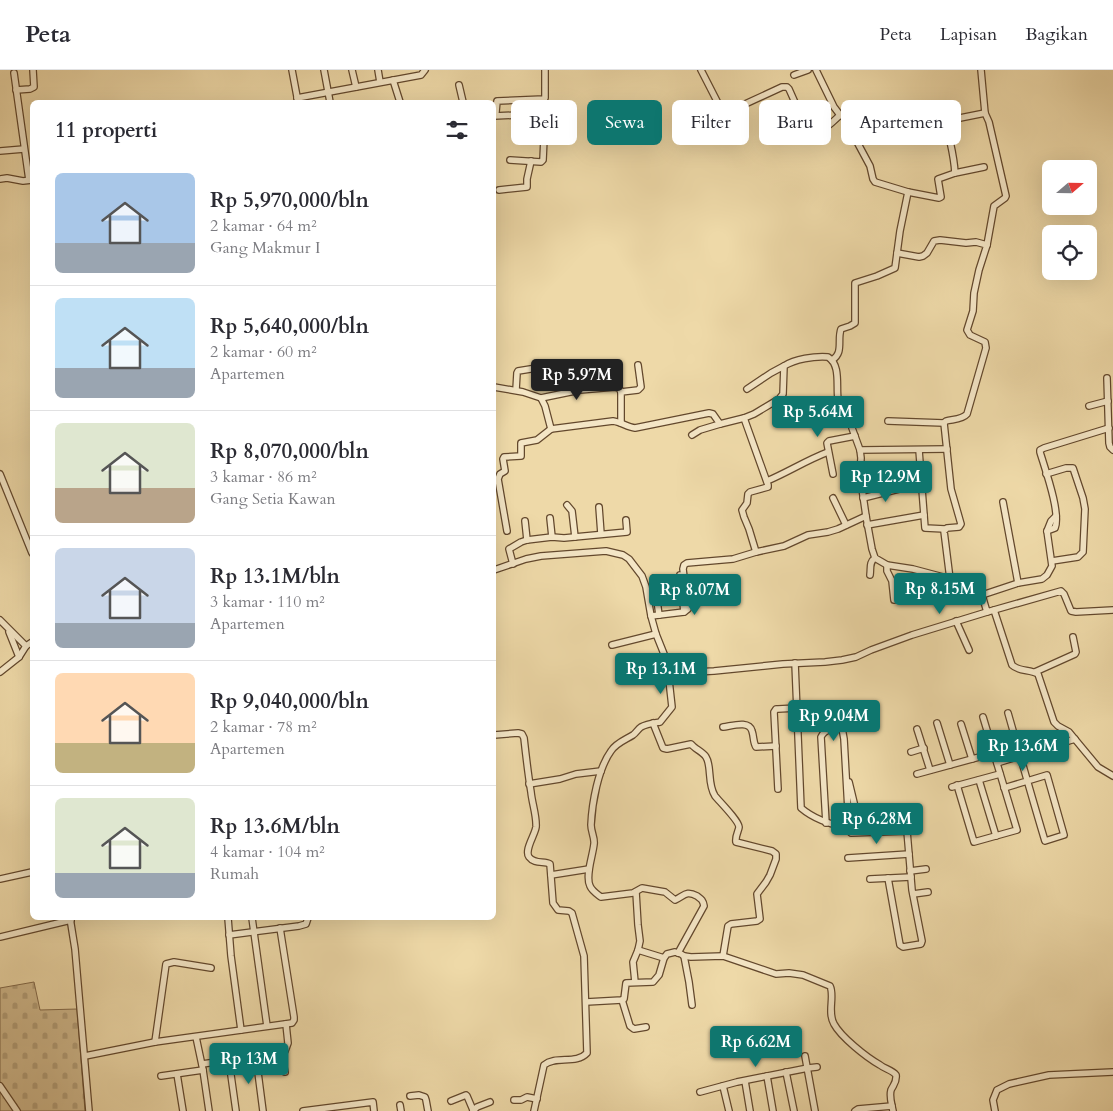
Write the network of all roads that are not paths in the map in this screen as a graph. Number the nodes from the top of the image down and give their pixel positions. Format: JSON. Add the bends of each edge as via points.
{"nodes":[{"id":1,"x":33,"y":70,"type":"edge"},
{"id":2,"x":292,"y":70,"type":"edge"},
{"id":3,"x":324,"y":70,"type":"edge"},
{"id":4,"x":352,"y":70,"type":"edge"},
{"id":5,"x":378,"y":70,"type":"edge"},
{"id":6,"x":403,"y":70,"type":"edge"},
{"id":7,"x":426,"y":70,"type":"edge"},
{"id":8,"x":545,"y":70,"type":"edge"},
{"id":9,"x":701,"y":70,"type":"edge"},
{"id":10,"x":808,"y":70,"type":"edge"},
{"id":11,"x":816,"y":70,"type":"edge"},
{"id":12,"x":981,"y":70,"type":"edge"},
{"id":13,"x":14,"y":74,"type":"dead end"},
{"id":14,"x":794,"y":76,"type":"dead end"},
{"id":15,"x":404,"y":78,"type":"junction"},
{"id":16,"x":393,"y":80,"type":"junction"},
{"id":17,"x":380,"y":82,"type":"junction"},
{"id":18,"x":459,"y":85,"type":"dead end"},
{"id":19,"x":356,"y":87,"type":"junction"},
{"id":20,"x":16,"y":90,"type":"junction"},
{"id":21,"x":328,"y":92,"type":"junction"},
{"id":22,"x":298,"y":100,"type":"edge"},
{"id":23,"x":330,"y":100,"type":"edge"},
{"id":24,"x":399,"y":100,"type":"edge"},
{"id":25,"x":463,"y":100,"type":"edge"},
{"id":26,"x":496,"y":106,"type":"edge"},
{"id":27,"x":985,"y":113,"type":"junction"},
{"id":28,"x":840,"y":115,"type":"junction"},
{"id":29,"x":496,"y":116,"type":"edge"},
{"id":30,"x":961,"y":118,"type":"edge"},
{"id":31,"x":950,"y":145,"type":"edge"},
{"id":32,"x":24,"y":149,"type":"junction"},
{"id":33,"x":0,"y":151,"type":"edge"},
{"id":34,"x":510,"y":160,"type":"dead end"},
{"id":35,"x":531,"y":161,"type":"junction"},
{"id":36,"x":984,"y":168,"type":"dead end"},
{"id":37,"x":955,"y":173,"type":"junction"},
{"id":38,"x":30,"y":176,"type":"edge"},
{"id":39,"x":0,"y":179,"type":"edge"},
{"id":40,"x":30,"y":180,"type":"edge"},
{"id":41,"x":499,"y":190,"type":"dead end"},
{"id":42,"x":908,"y":192,"type":"junction"},
{"id":43,"x":987,"y":245,"type":"junction"},
{"id":44,"x":897,"y":253,"type":"junction"},
{"id":45,"x":832,"y":360,"type":"junction"},
{"id":46,"x":638,"y":365,"type":"dead end"},
{"id":47,"x":549,"y":366,"type":"dead end"},
{"id":48,"x":784,"y":366,"type":"junction"},
{"id":49,"x":1107,"y":378,"type":"dead end"},
{"id":50,"x":496,"y":387,"type":"edge"},
{"id":51,"x":747,"y":389,"type":"dead end"},
{"id":52,"x":516,"y":390,"type":"junction"},
{"id":53,"x":621,"y":392,"type":"junction"},
{"id":54,"x":541,"y":398,"type":"junction"},
{"id":55,"x":1108,"y":401,"type":"junction"},
{"id":56,"x":1089,"y":406,"type":"dead end"},
{"id":57,"x":744,"y":418,"type":"junction"},
{"id":58,"x":888,"y":421,"type":"dead end"},
{"id":59,"x":621,"y":423,"type":"junction"},
{"id":60,"x":720,"y":424,"type":"junction"},
{"id":61,"x":944,"y":424,"type":"junction"},
{"id":62,"x":1109,"y":428,"type":"junction"},
{"id":63,"x":551,"y":430,"type":"junction"},
{"id":64,"x":692,"y":435,"type":"dead end"},
{"id":65,"x":855,"y":436,"type":"junction"},
{"id":66,"x":947,"y":449,"type":"junction"},
{"id":67,"x":860,"y":450,"type":"junction"},
{"id":68,"x":919,"y":450,"type":"junction"},
{"id":69,"x":1113,"y":450,"type":"edge"},
{"id":70,"x":828,"y":452,"type":"junction"},
{"id":71,"x":0,"y":474,"type":"edge"},
{"id":72,"x":833,"y":474,"type":"dead end"},
{"id":73,"x":1046,"y":474,"type":"junction"},
{"id":74,"x":767,"y":480,"type":"junction"},
{"id":75,"x":903,"y":488,"type":"dead end"},
{"id":76,"x":833,"y":498,"type":"dead end"},
{"id":77,"x":863,"y":498,"type":"junction"},
{"id":78,"x":1003,"y":502,"type":"dead end"},
{"id":79,"x":567,"y":505,"type":"dead end"},
{"id":80,"x":599,"y":507,"type":"dead end"},
{"id":81,"x":924,"y":515,"type":"junction"},
{"id":82,"x":866,"y":516,"type":"junction"},
{"id":83,"x":550,"y":518,"type":"dead end"},
{"id":84,"x":626,"y":520,"type":"dead end"},
{"id":85,"x":524,"y":521,"type":"dead end"},
{"id":86,"x":846,"y":525,"type":"junction"},
{"id":87,"x":867,"y":525,"type":"junction"},
{"id":88,"x":944,"y":530,"type":"junction"},
{"id":89,"x":507,"y":531,"type":"dead end"},
{"id":90,"x":601,"y":534,"type":"junction"},
{"id":91,"x":552,"y":537,"type":"junction"},
{"id":92,"x":575,"y":537,"type":"junction"},
{"id":93,"x":527,"y":540,"type":"junction"},
{"id":94,"x":30,"y":548,"type":"edge"},
{"id":95,"x":756,"y":552,"type":"junction"},
{"id":96,"x":875,"y":558,"type":"junction"},
{"id":97,"x":1052,"y":561,"type":"junction"},
{"id":98,"x":513,"y":564,"type":"junction"},
{"id":99,"x":888,"y":565,"type":"junction"},
{"id":100,"x":496,"y":569,"type":"edge"},
{"id":101,"x":680,"y":575,"type":"dead end"},
{"id":102,"x":870,"y":575,"type":"dead end"},
{"id":103,"x":654,"y":578,"type":"dead end"},
{"id":104,"x":950,"y":579,"type":"junction"},
{"id":105,"x":1018,"y":583,"type":"junction"},
{"id":106,"x":982,"y":595,"type":"junction"},
{"id":107,"x":894,"y":600,"type":"dead end"},
{"id":108,"x":1113,"y":610,"type":"edge"},
{"id":109,"x":990,"y":611,"type":"junction"},
{"id":110,"x":684,"y":612,"type":"junction"},
{"id":111,"x":659,"y":615,"type":"junction"},
{"id":112,"x":651,"y":616,"type":"junction"},
{"id":113,"x":0,"y":620,"type":"edge"},
{"id":114,"x":956,"y":621,"type":"junction"},
{"id":115,"x":8,"y":630,"type":"junction"},
{"id":116,"x":656,"y":634,"type":"junction"},
{"id":117,"x":1073,"y":636,"type":"dead end"},
{"id":118,"x":30,"y":643,"type":"edge"},
{"id":119,"x":612,"y":645,"type":"dead end"},
{"id":120,"x":26,"y":646,"type":"junction"},
{"id":121,"x":969,"y":650,"type":"dead end"},
{"id":122,"x":19,"y":657,"type":"junction"},
{"id":123,"x":795,"y":663,"type":"junction"},
{"id":124,"x":668,"y":671,"type":"junction"},
{"id":125,"x":0,"y":672,"type":"edge"},
{"id":126,"x":1035,"y":672,"type":"junction"},
{"id":127,"x":797,"y":708,"type":"junction"},
{"id":128,"x":1008,"y":713,"type":"dead end"},
{"id":129,"x":983,"y":717,"type":"dead end"},
{"id":130,"x":653,"y":723,"type":"junction"},
{"id":131,"x":937,"y":723,"type":"dead end"},
{"id":132,"x":961,"y":724,"type":"dead end"},
{"id":133,"x":723,"y":728,"type":"dead end"},
{"id":134,"x":918,"y":729,"type":"dead end"},
{"id":135,"x":496,"y":735,"type":"edge"},
{"id":136,"x":1075,"y":739,"type":"junction"},
{"id":137,"x":776,"y":746,"type":"junction"},
{"id":138,"x":924,"y":748,"type":"junction"},
{"id":139,"x":911,"y":752,"type":"dead end"},
{"id":140,"x":994,"y":753,"type":"junction"},
{"id":141,"x":1020,"y":757,"type":"junction"},
{"id":142,"x":972,"y":759,"type":"junction"},
{"id":143,"x":997,"y":763,"type":"junction"},
{"id":144,"x":950,"y":765,"type":"junction"},
{"id":145,"x":846,"y":768,"type":"junction"},
{"id":146,"x":930,"y":770,"type":"junction"},
{"id":147,"x":600,"y":771,"type":"junction"},
{"id":148,"x":917,"y":774,"type":"dead end"},
{"id":149,"x":1000,"y":774,"type":"junction"},
{"id":150,"x":1113,"y":776,"type":"edge"},
{"id":151,"x":979,"y":780,"type":"junction"},
{"id":152,"x":1028,"y":782,"type":"junction"},
{"id":153,"x":529,"y":784,"type":"junction"},
{"id":154,"x":1004,"y":788,"type":"junction"},
{"id":155,"x":778,"y":789,"type":"dead end"},
{"id":156,"x":856,"y":810,"type":"junction"},
{"id":157,"x":866,"y":810,"type":"dead end"},
{"id":158,"x":848,"y":811,"type":"junction"},
{"id":159,"x":826,"y":823,"type":"junction"},
{"id":160,"x":849,"y":828,"type":"junction"},
{"id":161,"x":996,"y":836,"type":"junction"},
{"id":162,"x":909,"y":854,"type":"junction"},
{"id":163,"x":848,"y":858,"type":"dead end"},
{"id":164,"x":589,"y":869,"type":"junction"},
{"id":165,"x":926,"y":869,"type":"dead end"},
{"id":166,"x":30,"y":872,"type":"edge"},
{"id":167,"x":911,"y":874,"type":"junction"},
{"id":168,"x":552,"y":875,"type":"junction"},
{"id":169,"x":0,"y":878,"type":"edge"},
{"id":170,"x":870,"y":878,"type":"dead end"},
{"id":171,"x":888,"y":878,"type":"junction"},
{"id":172,"x":636,"y":892,"type":"junction"},
{"id":173,"x":928,"y":892,"type":"dead end"},
{"id":174,"x":913,"y":894,"type":"junction"},
{"id":175,"x":66,"y":920,"type":"edge"},
{"id":176,"x":70,"y":920,"type":"edge"},
{"id":177,"x":228,"y":920,"type":"edge"},
{"id":178,"x":252,"y":920,"type":"edge"},
{"id":179,"x":307,"y":920,"type":"edge"},
{"id":180,"x":280,"y":928,"type":"junction"},
{"id":181,"x":254,"y":932,"type":"junction"},
{"id":182,"x":229,"y":935,"type":"junction"},
{"id":183,"x":0,"y":937,"type":"edge"},
{"id":184,"x":638,"y":950,"type":"junction"},
{"id":185,"x":678,"y":953,"type":"junction"},
{"id":186,"x":684,"y":956,"type":"junction"},
{"id":187,"x":723,"y":956,"type":"junction"},
{"id":188,"x":664,"y":958,"type":"junction"},
{"id":189,"x":211,"y":968,"type":"dead end"},
{"id":190,"x":635,"y":982,"type":"junction"},
{"id":191,"x":622,"y":1000,"type":"junction"},
{"id":192,"x":586,"y":1002,"type":"junction"},
{"id":193,"x":692,"y":1005,"type":"dead end"},
{"id":194,"x":286,"y":1024,"type":"junction"},
{"id":195,"x":267,"y":1026,"type":"junction"},
{"id":196,"x":646,"y":1027,"type":"dead end"},
{"id":197,"x":241,"y":1030,"type":"junction"},
{"id":198,"x":196,"y":1037,"type":"junction"},
{"id":199,"x":155,"y":1042,"type":"junction"},
{"id":200,"x":282,"y":1054,"type":"junction"},
{"id":201,"x":85,"y":1056,"type":"junction"},
{"id":202,"x":805,"y":1056,"type":"dead end"},
{"id":203,"x":256,"y":1057,"type":"junction"},
{"id":204,"x":230,"y":1061,"type":"junction"},
{"id":205,"x":202,"y":1067,"type":"junction"},
{"id":206,"x":817,"y":1067,"type":"dead end"},
{"id":207,"x":808,"y":1068,"type":"junction"},
{"id":208,"x":285,"y":1072,"type":"dead end"},
{"id":209,"x":786,"y":1072,"type":"junction"},
{"id":210,"x":1113,"y":1072,"type":"edge"},
{"id":211,"x":178,"y":1074,"type":"junction"},
{"id":212,"x":161,"y":1076,"type":"dead end"},
{"id":213,"x":767,"y":1076,"type":"junction"},
{"id":214,"x":745,"y":1081,"type":"junction"},
{"id":215,"x":0,"y":1086,"type":"edge"},
{"id":216,"x":723,"y":1086,"type":"junction"},
{"id":217,"x":700,"y":1092,"type":"dead end"},
{"id":218,"x":410,"y":1096,"type":"dead end"},
{"id":219,"x":536,"y":1099,"type":"junction"},
{"id":220,"x":514,"y":1100,"type":"dead end"},
{"id":221,"x":451,"y":1101,"type":"dead end"},
{"id":222,"x":490,"y":1102,"type":"dead end"},
{"id":223,"x":892,"y":1108,"type":"edge"},
{"id":224,"x":473,"y":1110,"type":"edge"},
{"id":225,"x":17,"y":1111,"type":"edge"},
{"id":226,"x":89,"y":1111,"type":"edge"},
{"id":227,"x":183,"y":1111,"type":"edge"},
{"id":228,"x":209,"y":1111,"type":"edge"},
{"id":229,"x":236,"y":1111,"type":"edge"},
{"id":230,"x":263,"y":1111,"type":"edge"},
{"id":231,"x":303,"y":1111,"type":"edge"},
{"id":232,"x":374,"y":1111,"type":"edge"},
{"id":233,"x":428,"y":1111,"type":"edge"},
{"id":234,"x":534,"y":1111,"type":"edge"},
{"id":235,"x":729,"y":1111,"type":"edge"},
{"id":236,"x":750,"y":1111,"type":"edge"},
{"id":237,"x":773,"y":1111,"type":"edge"},
{"id":238,"x":794,"y":1111,"type":"edge"},
{"id":239,"x":815,"y":1111,"type":"edge"},
{"id":240,"x":854,"y":1111,"type":"edge"},
{"id":241,"x":994,"y":1111,"type":"edge"}],
"edges":[{"from":1,"to":20,"type":"street","via":[[34,87]]},
{"from":2,"to":22,"type":"street"},
{"from":3,"to":21,"type":"street"},
{"from":4,"to":19,"type":"street"},
{"from":5,"to":17,"type":"street"},
{"from":6,"to":15,"type":"street"},
{"from":7,"to":15,"type":"street","via":[[421,75]]},
{"from":8,"to":26,"type":"street","via":[[544,99],[497,101]]},
{"from":9,"to":28,"type":"street","via":[[720,107],[725,110],[730,111],[787,87],[809,131],[825,129]]},
{"from":10,"to":14,"type":"street"},
{"from":11,"to":28,"type":"street"},
{"from":12,"to":27,"type":"street"},
{"from":13,"to":20,"type":"street"},
{"from":15,"to":16,"type":"street"},
{"from":16,"to":17,"type":"street"},
{"from":16,"to":24,"type":"street"},
{"from":17,"to":19,"type":"street"},
{"from":18,"to":25,"type":"street"},
{"from":19,"to":21,"type":"street"},
{"from":20,"to":32,"type":"street"},
{"from":21,"to":22,"type":"street"},
{"from":21,"to":23,"type":"street"},
{"from":27,"to":30,"type":"street"},
{"from":27,"to":43,"type":"street","via":[[1006,196],[994,207]]},
{"from":28,"to":42,"type":"street","via":[[849,123],[875,182]]},
{"from":29,"to":35,"type":"street","via":[[545,116],[543,159],[541,162]]},
{"from":31,"to":37,"type":"street"},
{"from":32,"to":33,"type":"street"},
{"from":32,"to":38,"type":"street"},
{"from":34,"to":35,"type":"street"},
{"from":35,"to":41,"type":"street","via":[[527,187]]},
{"from":36,"to":37,"type":"street"},
{"from":37,"to":42,"type":"street","via":[[938,179],[940,198]]},
{"from":39,"to":40,"type":"street"},
{"from":42,"to":44,"type":"street"},
{"from":43,"to":44,"type":"street","via":[[940,240],[933,243],[923,256]]},
{"from":43,"to":61,"type":"street","via":[[967,330],[984,342],[986,348],[967,414],[946,420]]},
{"from":44,"to":45,"type":"street","via":[[894,269],[855,283],[855,323],[840,330],[840,352]]},
{"from":45,"to":48,"type":"street","via":[[828,357],[810,358]]},
{"from":45,"to":65,"type":"street","via":[[838,399],[851,404]]},
{"from":46,"to":53,"type":"street","via":[[641,388]]},
{"from":47,"to":52,"type":"street","via":[[518,371]]},
{"from":48,"to":51,"type":"street"},
{"from":48,"to":57,"type":"street","via":[[783,395]]},
{"from":49,"to":55,"type":"street"},
{"from":50,"to":52,"type":"street"},
{"from":52,"to":54,"type":"street"},
{"from":53,"to":54,"type":"street","via":[[617,387],[607,387]]},
{"from":53,"to":59,"type":"street"},
{"from":54,"to":63,"type":"street"},
{"from":55,"to":56,"type":"street"},
{"from":55,"to":62,"type":"street"},
{"from":57,"to":60,"type":"street"},
{"from":57,"to":74,"type":"street"},
{"from":58,"to":61,"type":"street"},
{"from":59,"to":60,"type":"street","via":[[635,428],[709,413]]},
{"from":59,"to":63,"type":"street","via":[[613,420]]},
{"from":60,"to":64,"type":"street"},
{"from":61,"to":66,"type":"street"},
{"from":62,"to":69,"type":"street","via":[[1109,446]]},
{"from":62,"to":73,"type":"street","via":[[1042,448],[1040,452]]},
{"from":63,"to":89,"type":"street","via":[[537,440],[521,443],[521,456],[503,459],[505,470],[498,479]]},
{"from":65,"to":67,"type":"street"},
{"from":65,"to":70,"type":"street","via":[[828,442]]},
{"from":66,"to":68,"type":"street"},
{"from":66,"to":88,"type":"street","via":[[961,524]]},
{"from":67,"to":68,"type":"street"},
{"from":67,"to":77,"type":"street"},
{"from":68,"to":81,"type":"street"},
{"from":70,"to":72,"type":"street"},
{"from":70,"to":74,"type":"street"},
{"from":71,"to":94,"type":"street"},
{"from":73,"to":97,"type":"street","via":[[1056,516],[1055,528],[1047,531]]},
{"from":73,"to":97,"type":"street","via":[[1073,468],[1085,509],[1083,552],[1078,557]]},
{"from":74,"to":95,"type":"street","via":[[768,487],[748,494],[747,504],[742,510]]},
{"from":75,"to":77,"type":"street"},
{"from":76,"to":86,"type":"street"},
{"from":77,"to":82,"type":"street"},
{"from":78,"to":105,"type":"street"},
{"from":79,"to":92,"type":"street","via":[[572,511]]},
{"from":80,"to":90,"type":"street"},
{"from":81,"to":87,"type":"street"},
{"from":81,"to":88,"type":"street","via":[[925,528]]},
{"from":82,"to":86,"type":"street"},
{"from":82,"to":87,"type":"street"},
{"from":83,"to":91,"type":"street"},
{"from":84,"to":90,"type":"street","via":[[627,532]]},
{"from":85,"to":93,"type":"street"},
{"from":86,"to":95,"type":"street"},
{"from":87,"to":96,"type":"street"},
{"from":88,"to":104,"type":"street"},
{"from":90,"to":92,"type":"street"},
{"from":91,"to":92,"type":"street"},
{"from":91,"to":93,"type":"street"},
{"from":93,"to":98,"type":"street","via":[[510,549]]},
{"from":95,"to":110,"type":"street","via":[[733,559],[684,565],[688,608]]},
{"from":96,"to":99,"type":"street"},
{"from":96,"to":102,"type":"street","via":[[871,562]]},
{"from":97,"to":105,"type":"street","via":[[1050,570],[1042,579]]},
{"from":98,"to":100,"type":"street"},
{"from":98,"to":112,"type":"street","via":[[541,556],[606,551],[623,555],[642,576]]},
{"from":99,"to":104,"type":"street"},
{"from":99,"to":107,"type":"street"},
{"from":101,"to":110,"type":"street"},
{"from":103,"to":111,"type":"street"},
{"from":104,"to":106,"type":"street","via":[[977,586]]},
{"from":105,"to":106,"type":"street"},
{"from":106,"to":109,"type":"street"},
{"from":108,"to":109,"type":"street","via":[[1070,611],[1061,592]]},
{"from":109,"to":114,"type":"street"},
{"from":109,"to":126,"type":"street","via":[[1012,665]]},
{"from":110,"to":111,"type":"street"},
{"from":111,"to":112,"type":"street"},
{"from":112,"to":116,"type":"street"},
{"from":113,"to":115,"type":"street"},
{"from":114,"to":121,"type":"street"},
{"from":114,"to":123,"type":"street","via":[[856,656]]},
{"from":115,"to":120,"type":"street"},
{"from":115,"to":122,"type":"street"},
{"from":116,"to":119,"type":"street"},
{"from":116,"to":124,"type":"street"},
{"from":117,"to":126,"type":"street","via":[[1075,654]]},
{"from":118,"to":120,"type":"street"},
{"from":120,"to":122,"type":"street"},
{"from":122,"to":125,"type":"street"},
{"from":123,"to":124,"type":"street","via":[[714,671]]},
{"from":123,"to":127,"type":"street"},
{"from":124,"to":130,"type":"street","via":[[672,707],[660,722]]},
{"from":126,"to":136,"type":"street","via":[[1040,678],[1054,722]]},
{"from":127,"to":137,"type":"street","via":[[774,710]]},
{"from":127,"to":159,"type":"street","via":[[801,808]]},
{"from":128,"to":141,"type":"street"},
{"from":129,"to":140,"type":"street"},
{"from":130,"to":147,"type":"street","via":[[622,740],[611,750]]},
{"from":130,"to":187,"type":"street","via":[[663,748],[691,744],[706,757],[714,794],[739,826],[736,842],[776,854],[770,875],[757,894],[760,919],[728,925]]},
{"from":131,"to":144,"type":"street"},
{"from":132,"to":142,"type":"street"},
{"from":133,"to":137,"type":"street","via":[[748,726],[756,747]]},
{"from":134,"to":138,"type":"street"},
{"from":135,"to":153,"type":"street","via":[[518,732],[523,736]]},
{"from":136,"to":141,"type":"street"},
{"from":136,"to":150,"type":"street","via":[[1098,767]]},
{"from":137,"to":155,"type":"street"},
{"from":138,"to":139,"type":"street"},
{"from":138,"to":146,"type":"street"},
{"from":140,"to":142,"type":"street"},
{"from":140,"to":143,"type":"street"},
{"from":141,"to":143,"type":"street"},
{"from":141,"to":152,"type":"street"},
{"from":142,"to":144,"type":"street"},
{"from":143,"to":149,"type":"street"},
{"from":144,"to":146,"type":"street"},
{"from":145,"to":156,"type":"street"},
{"from":145,"to":158,"type":"street"},
{"from":145,"to":159,"type":"street","via":[[842,728],[825,732],[821,737]]},
{"from":146,"to":148,"type":"street"},
{"from":147,"to":153,"type":"street"},
{"from":147,"to":164,"type":"street","via":[[591,823],[594,843]]},
{"from":149,"to":151,"type":"street"},
{"from":149,"to":154,"type":"street"},
{"from":151,"to":161,"type":"street"},
{"from":151,"to":161,"type":"street","via":[[954,786],[974,842]]},
{"from":152,"to":152,"type":"street","via":[[1045,841],[1064,835],[1047,775]]},
{"from":152,"to":154,"type":"street"},
{"from":153,"to":168,"type":"street","via":[[536,828],[528,855],[534,861],[549,863]]},
{"from":154,"to":161,"type":"street","via":[[1017,830]]},
{"from":156,"to":157,"type":"street"},
{"from":156,"to":158,"type":"street"},
{"from":158,"to":160,"type":"street"},
{"from":159,"to":160,"type":"street"},
{"from":160,"to":162,"type":"street","via":[[854,833],[906,830]]},
{"from":162,"to":163,"type":"street"},
{"from":162,"to":167,"type":"street"},
{"from":164,"to":168,"type":"street"},
{"from":164,"to":172,"type":"street","via":[[590,886],[599,896]]},
{"from":165,"to":167,"type":"street"},
{"from":166,"to":169,"type":"street"},
{"from":167,"to":171,"type":"street"},
{"from":167,"to":174,"type":"street"},
{"from":168,"to":192,"type":"street","via":[[554,906],[571,912],[574,917],[584,956]]},
{"from":170,"to":171,"type":"street"},
{"from":171,"to":174,"type":"street","via":[[901,947],[922,942]]},
{"from":172,"to":184,"type":"street"},
{"from":172,"to":185,"type":"street","via":[[642,888],[666,892],[675,901],[690,893],[703,901],[704,906]]},
{"from":173,"to":174,"type":"street"},
{"from":175,"to":183,"type":"street"},
{"from":176,"to":201,"type":"street"},
{"from":177,"to":182,"type":"street"},
{"from":178,"to":181,"type":"street"},
{"from":179,"to":180,"type":"street","via":[[306,924]]},
{"from":180,"to":181,"type":"street"},
{"from":180,"to":194,"type":"street","via":[[294,1017],[293,1022]]},
{"from":181,"to":182,"type":"street"},
{"from":181,"to":195,"type":"street"},
{"from":182,"to":197,"type":"street"},
{"from":184,"to":188,"type":"street"},
{"from":184,"to":190,"type":"street","via":[[633,964]]},
{"from":185,"to":186,"type":"street"},
{"from":185,"to":188,"type":"street"},
{"from":186,"to":187,"type":"street"},
{"from":186,"to":193,"type":"street"},
{"from":187,"to":223,"type":"street","via":[[776,974],[803,975],[830,986],[831,1016],[841,1034],[896,1075],[891,1092]]},
{"from":188,"to":190,"type":"street","via":[[654,982]]},
{"from":189,"to":199,"type":"street","via":[[174,962],[166,964]]},
{"from":190,"to":191,"type":"street","via":[[625,984]]},
{"from":191,"to":192,"type":"street"},
{"from":191,"to":196,"type":"street","via":[[630,1026],[634,1029]]},
{"from":192,"to":219,"type":"street","via":[[587,1053],[581,1058],[551,1061],[544,1065]]},
{"from":194,"to":195,"type":"street"},
{"from":194,"to":200,"type":"street","via":[[288,1043]]},
{"from":195,"to":197,"type":"street"},
{"from":197,"to":198,"type":"street"},
{"from":198,"to":199,"type":"street"},
{"from":198,"to":205,"type":"street"},
{"from":199,"to":201,"type":"street"},
{"from":200,"to":203,"type":"street"},
{"from":200,"to":208,"type":"street"},
{"from":201,"to":226,"type":"street"},
{"from":202,"to":207,"type":"street"},
{"from":203,"to":204,"type":"street"},
{"from":203,"to":230,"type":"street"},
{"from":204,"to":205,"type":"street"},
{"from":204,"to":229,"type":"street"},
{"from":205,"to":211,"type":"street"},
{"from":205,"to":228,"type":"street"},
{"from":206,"to":207,"type":"street"},
{"from":207,"to":209,"type":"street"},
{"from":207,"to":239,"type":"street"},
{"from":209,"to":213,"type":"street"},
{"from":209,"to":238,"type":"street"},
{"from":210,"to":241,"type":"street","via":[[1048,1075],[1008,1084],[998,1090],[993,1100]]},
{"from":211,"to":212,"type":"street"},
{"from":211,"to":227,"type":"street"},
{"from":213,"to":214,"type":"street"},
{"from":213,"to":237,"type":"street"},
{"from":214,"to":216,"type":"street"},
{"from":214,"to":236,"type":"street"},
{"from":215,"to":225,"type":"street"},
{"from":216,"to":217,"type":"street"},
{"from":216,"to":235,"type":"street"},
{"from":218,"to":233,"type":"street","via":[[425,1096]]},
{"from":219,"to":220,"type":"street"},
{"from":219,"to":234,"type":"street"},
{"from":221,"to":224,"type":"street","via":[[466,1095]]},
{"from":222,"to":224,"type":"street"},
{"from":223,"to":240,"type":"street"},
{"from":231,"to":232,"type":"street","via":[[373,1102]]}]}
